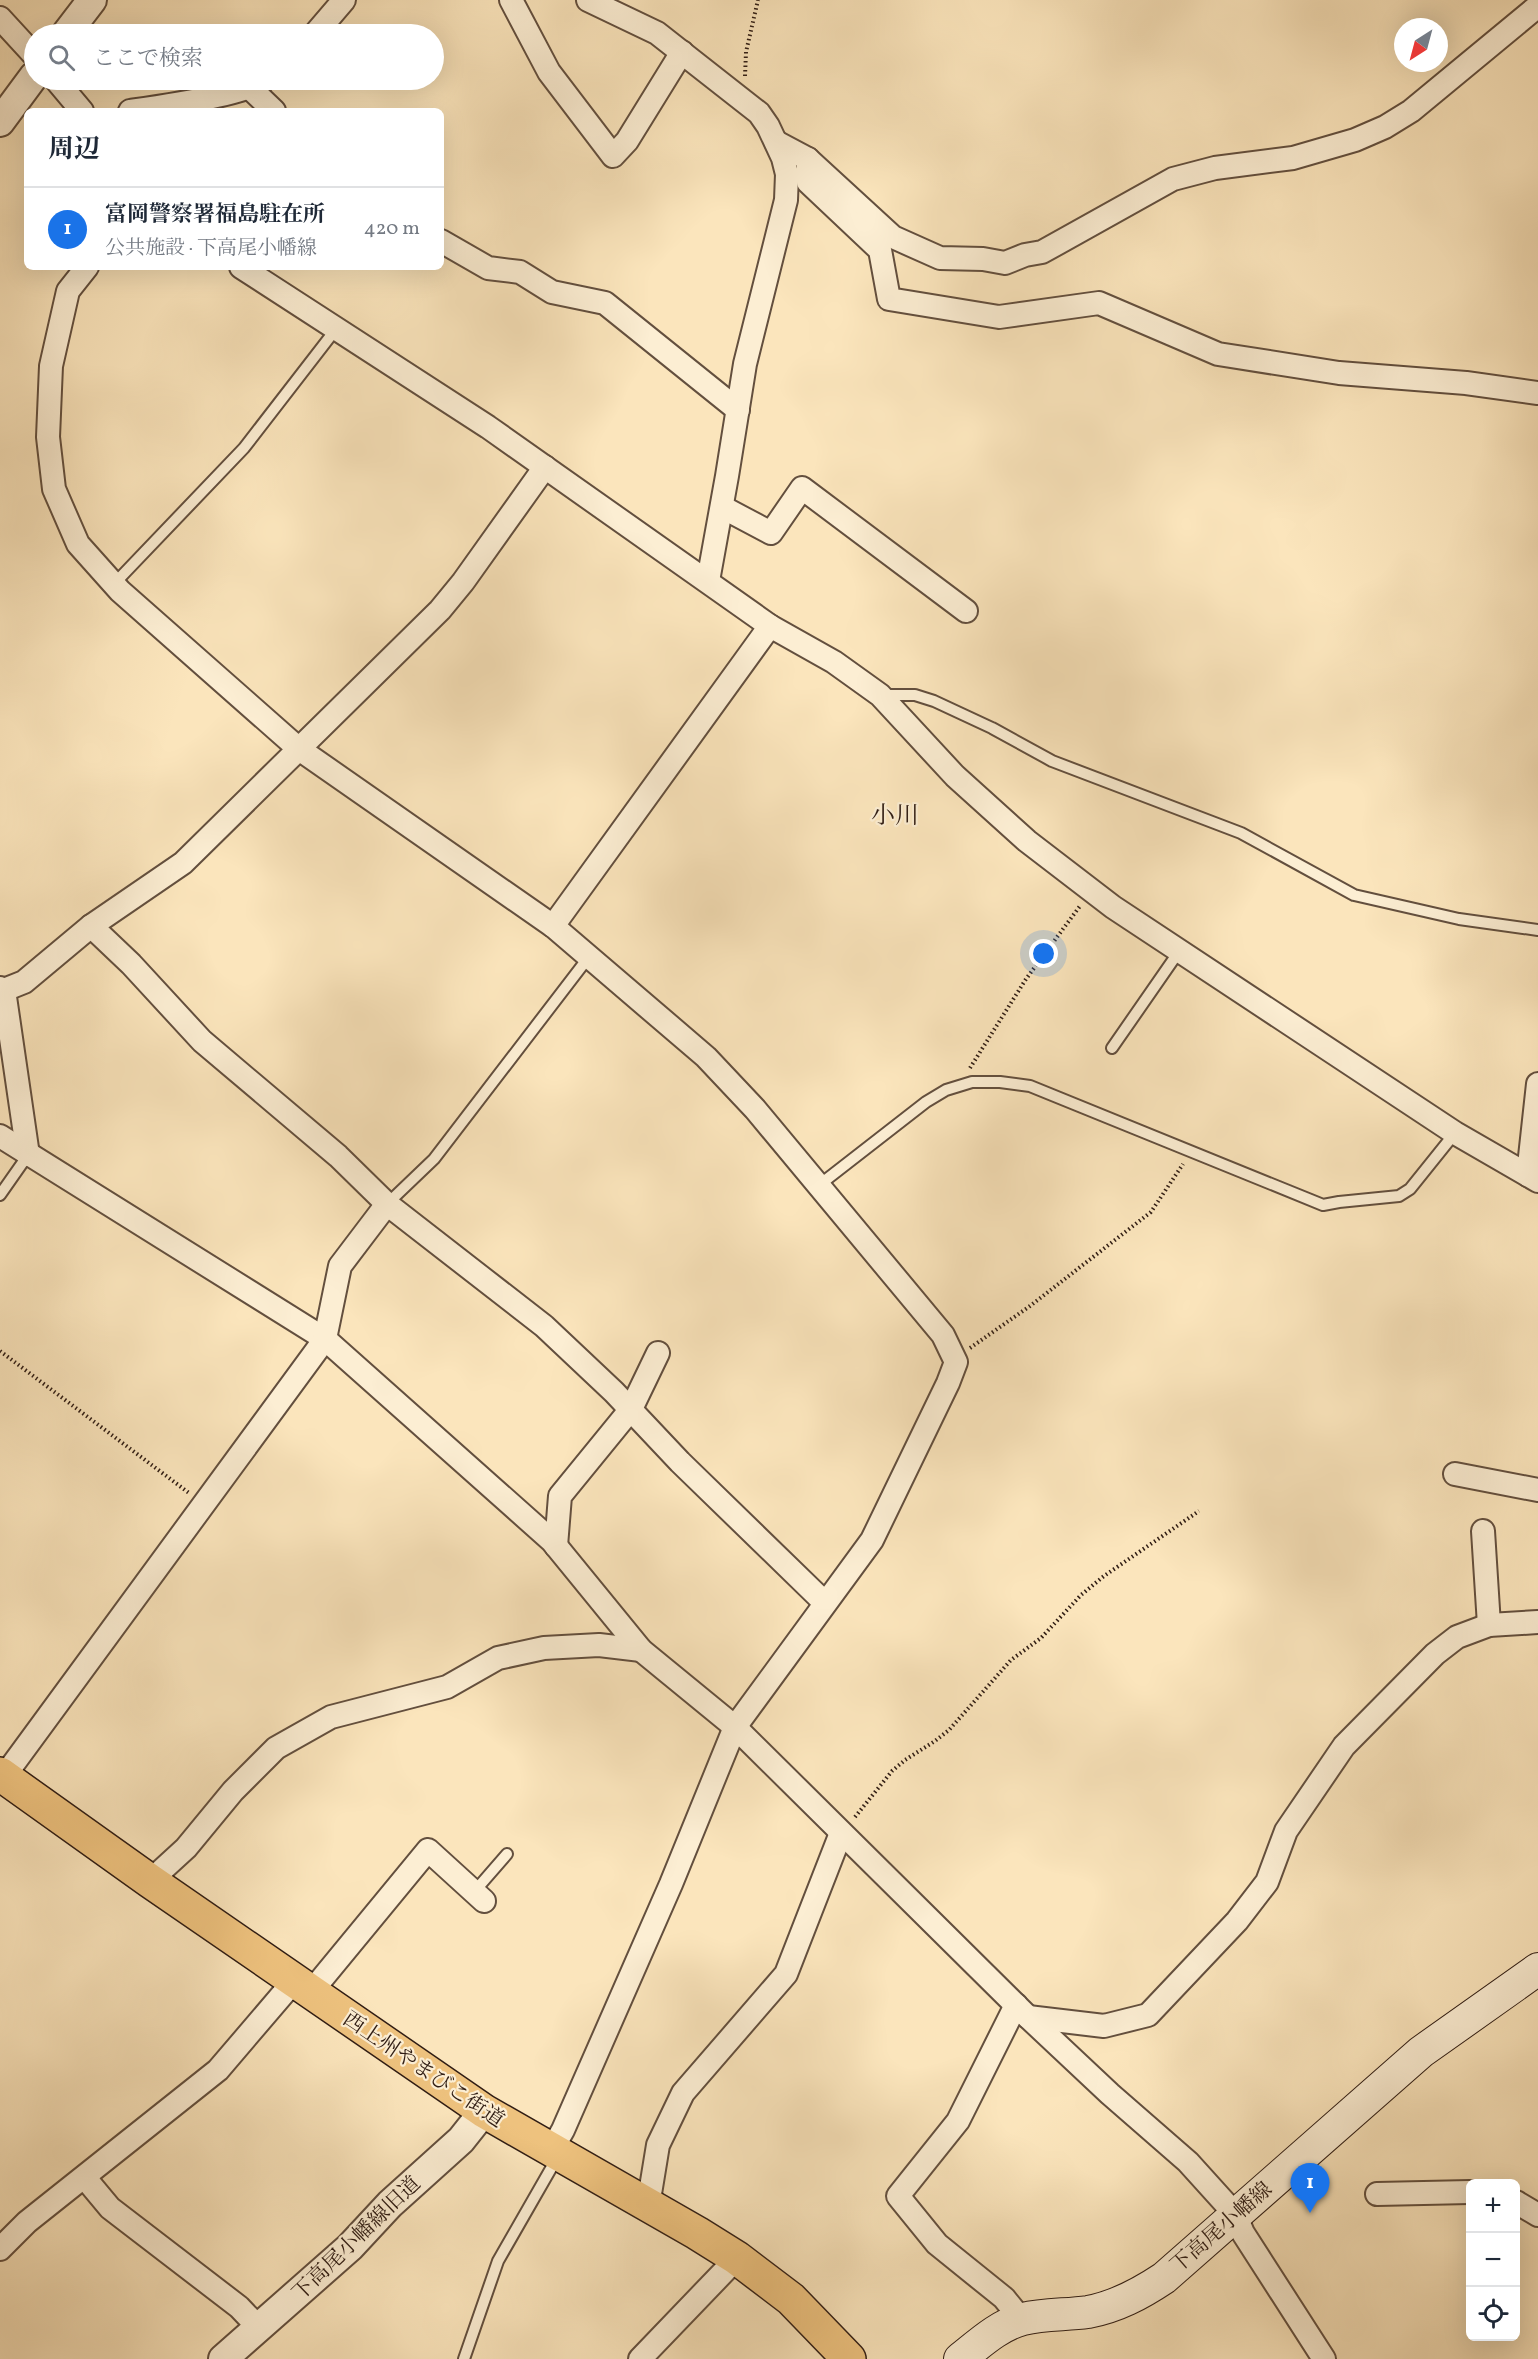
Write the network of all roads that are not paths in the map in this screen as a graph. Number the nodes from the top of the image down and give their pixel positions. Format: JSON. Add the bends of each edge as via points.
{"nodes":[{"id":1,"x":92,"y":0,"type":"edge"},
{"id":2,"x":344,"y":0,"type":"edge"},
{"id":3,"x":511,"y":0,"type":"edge"},
{"id":4,"x":588,"y":0,"type":"edge"},
{"id":5,"x":1538,"y":6,"type":"edge"},
{"id":6,"x":0,"y":18,"type":"edge"},
{"id":7,"x":74,"y":24,"type":"edge"},
{"id":8,"x":324,"y":24,"type":"edge"},
{"id":9,"x":24,"y":44,"type":"edge"},
{"id":10,"x":682,"y":52,"type":"junction"},
{"id":11,"x":24,"y":90,"type":"edge"},
{"id":12,"x":64,"y":90,"type":"edge"},
{"id":13,"x":229,"y":90,"type":"edge"},
{"id":14,"x":261,"y":90,"type":"edge"},
{"id":15,"x":79,"y":108,"type":"edge"},
{"id":16,"x":148,"y":108,"type":"edge"},
{"id":17,"x":272,"y":108,"type":"edge"},
{"id":18,"x":0,"y":122,"type":"edge"},
{"id":19,"x":776,"y":142,"type":"junction"},
{"id":20,"x":808,"y":159,"type":"junction"},
{"id":21,"x":444,"y":243,"type":"edge"},
{"id":22,"x":85,"y":270,"type":"edge"},
{"id":23,"x":246,"y":270,"type":"edge"},
{"id":24,"x":336,"y":329,"type":"junction"},
{"id":25,"x":1538,"y":393,"type":"edge"},
{"id":26,"x":738,"y":410,"type":"junction"},
{"id":27,"x":545,"y":467,"type":"junction"},
{"id":28,"x":722,"y":507,"type":"junction"},
{"id":29,"x":708,"y":580,"type":"junction"},
{"id":30,"x":114,"y":584,"type":"junction"},
{"id":31,"x":966,"y":611,"type":"dead end"},
{"id":32,"x":770,"y":626,"type":"junction"},
{"id":33,"x":880,"y":694,"type":"junction"},
{"id":34,"x":299,"y":749,"type":"junction"},
{"id":35,"x":91,"y":926,"type":"junction"},
{"id":36,"x":552,"y":926,"type":"junction"},
{"id":37,"x":1538,"y":930,"type":"edge"},
{"id":38,"x":1180,"y":950,"type":"junction"},
{"id":39,"x":588,"y":958,"type":"junction"},
{"id":40,"x":2,"y":989,"type":"edge"},
{"id":41,"x":1112,"y":1048,"type":"dead end"},
{"id":42,"x":1538,"y":1084,"type":"edge"},
{"id":43,"x":1455,"y":1133,"type":"junction"},
{"id":44,"x":0,"y":1136,"type":"edge"},
{"id":45,"x":28,"y":1155,"type":"junction"},
{"id":46,"x":1533,"y":1178,"type":"edge"},
{"id":47,"x":818,"y":1186,"type":"junction"},
{"id":48,"x":0,"y":1195,"type":"edge"},
{"id":49,"x":387,"y":1204,"type":"junction"},
{"id":50,"x":325,"y":1339,"type":"junction"},
{"id":51,"x":658,"y":1353,"type":"dead end"},
{"id":52,"x":631,"y":1409,"type":"junction"},
{"id":53,"x":1455,"y":1474,"type":"dead end"},
{"id":54,"x":1538,"y":1490,"type":"edge"},
{"id":55,"x":1483,"y":1531,"type":"dead end"},
{"id":56,"x":556,"y":1546,"type":"junction"},
{"id":57,"x":824,"y":1602,"type":"junction"},
{"id":58,"x":1538,"y":1622,"type":"edge"},
{"id":59,"x":1489,"y":1625,"type":"junction"},
{"id":60,"x":641,"y":1650,"type":"junction"},
{"id":61,"x":735,"y":1727,"type":"junction"},
{"id":62,"x":1,"y":1777,"type":"edge"},
{"id":63,"x":841,"y":1833,"type":"junction"},
{"id":64,"x":507,"y":1854,"type":"dead end"},
{"id":65,"x":150,"y":1881,"type":"junction"},
{"id":66,"x":479,"y":1897,"type":"joint"},
{"id":67,"x":1538,"y":1969,"type":"edge"},
{"id":68,"x":302,"y":1986,"type":"junction"},
{"id":69,"x":1022,"y":2011,"type":"junction"},
{"id":70,"x":484,"y":2111,"type":"junction"},
{"id":71,"x":555,"y":2153,"type":"junction"},
{"id":72,"x":85,"y":2178,"type":"junction"},
{"id":73,"x":1466,"y":2193,"type":"edge"},
{"id":74,"x":1377,"y":2194,"type":"dead end"},
{"id":75,"x":1520,"y":2205,"type":"edge"},
{"id":76,"x":648,"y":2206,"type":"junction"},
{"id":77,"x":1235,"y":2214,"type":"junction"},
{"id":78,"x":1538,"y":2215,"type":"edge"},
{"id":79,"x":0,"y":2249,"type":"edge"},
{"id":80,"x":737,"y":2258,"type":"junction"},
{"id":81,"x":1022,"y":2319,"type":"junction"},
{"id":82,"x":259,"y":2328,"type":"junction"},
{"id":83,"x":223,"y":2359,"type":"edge"},
{"id":84,"x":464,"y":2359,"type":"edge"},
{"id":85,"x":640,"y":2359,"type":"edge"},
{"id":86,"x":849,"y":2359,"type":"edge"},
{"id":87,"x":960,"y":2359,"type":"edge"},
{"id":88,"x":1324,"y":2359,"type":"edge"}],
"edges":[{"from":1,"to":7,"type":"street"},
{"from":2,"to":8,"type":"street"},
{"from":3,"to":10,"type":"street","via":[[549,72],[613,156],[627,141]]},
{"from":4,"to":10,"type":"street","via":[[657,33]]},
{"from":5,"to":20,"type":"street","via":[[1411,111],[1385,127],[1293,158],[1215,168],[1173,179],[1042,252],[1005,263],[940,258],[893,237]]},
{"from":6,"to":9,"type":"street"},
{"from":10,"to":19,"type":"street","via":[[759,113]]},
{"from":11,"to":18,"type":"street"},
{"from":12,"to":15,"type":"street"},
{"from":13,"to":16,"type":"street"},
{"from":14,"to":17,"type":"street"},
{"from":19,"to":20,"type":"street"},
{"from":19,"to":26,"type":"street","via":[[787,174],[786,200],[745,364]]},
{"from":20,"to":25,"type":"street","via":[[808,182],[880,250],[889,299],[999,317],[1100,303],[1218,354],[1338,373]]},
{"from":21,"to":26,"type":"street","via":[[488,268],[520,272],[552,292],[606,303]]},
{"from":22,"to":30,"type":"street","via":[[68,291],[51,366],[48,437],[54,489],[78,544]]},
{"from":23,"to":24,"type":"street"},
{"from":24,"to":27,"type":"street"},
{"from":24,"to":30,"type":"lane","via":[[244,448]]},
{"from":26,"to":28,"type":"street"},
{"from":27,"to":29,"type":"street"},
{"from":27,"to":34,"type":"street","via":[[440,610]]},
{"from":28,"to":29,"type":"street"},
{"from":28,"to":31,"type":"street","via":[[771,533],[802,488]]},
{"from":29,"to":32,"type":"street"},
{"from":30,"to":34,"type":"street"},
{"from":32,"to":33,"type":"street","via":[[834,662]]},
{"from":32,"to":36,"type":"street"},
{"from":33,"to":37,"type":"lane","via":[[915,695],[934,701],[1052,761],[1241,832],[1354,895],[1459,919]]},
{"from":33,"to":38,"type":"street","via":[[955,776],[1027,841],[1092,891]]},
{"from":34,"to":35,"type":"street","via":[[183,863]]},
{"from":34,"to":36,"type":"street"},
{"from":35,"to":40,"type":"street","via":[[24,982]]},
{"from":35,"to":49,"type":"street","via":[[202,1041],[338,1156]]},
{"from":36,"to":39,"type":"street"},
{"from":38,"to":41,"type":"lane"},
{"from":38,"to":43,"type":"street"},
{"from":39,"to":47,"type":"street","via":[[706,1057]]},
{"from":39,"to":49,"type":"lane","via":[[434,1159]]},
{"from":40,"to":45,"type":"street"},
{"from":42,"to":46,"type":"street"},
{"from":43,"to":46,"type":"street"},
{"from":43,"to":47,"type":"lane","via":[[1410,1189],[1399,1196],[1323,1206],[1030,1086],[972,1082],[946,1090],[926,1102]]},
{"from":44,"to":45,"type":"street"},
{"from":45,"to":48,"type":"lane"},
{"from":45,"to":50,"type":"street"},
{"from":47,"to":57,"type":"street","via":[[943,1335],[956,1362],[872,1540]]},
{"from":49,"to":50,"type":"street","via":[[340,1266]]},
{"from":49,"to":52,"type":"street","via":[[544,1326]]},
{"from":50,"to":56,"type":"street"},
{"from":50,"to":62,"type":"street"},
{"from":51,"to":52,"type":"street"},
{"from":52,"to":56,"type":"street","via":[[560,1496]]},
{"from":52,"to":57,"type":"street"},
{"from":53,"to":54,"type":"street"},
{"from":55,"to":59,"type":"street"},
{"from":56,"to":60,"type":"street"},
{"from":57,"to":61,"type":"street"},
{"from":58,"to":59,"type":"street"},
{"from":59,"to":69,"type":"street","via":[[1457,1637],[1435,1654],[1344,1746],[1286,1831],[1268,1882],[1237,1921],[1148,2015],[1104,2026]]},
{"from":60,"to":61,"type":"street"},
{"from":60,"to":65,"type":"street","via":[[599,1645],[532,1650],[498,1658],[447,1687],[332,1717],[276,1748],[233,1791],[186,1848]]},
{"from":61,"to":63,"type":"street"},
{"from":61,"to":71,"type":"street"},
{"from":62,"to":65,"type":"highway","name":"西上州やまびこ街道"},
{"from":63,"to":69,"type":"street"},
{"from":63,"to":76,"type":"street","via":[[786,1974],[683,2093],[658,2145]]},
{"from":64,"to":66,"type":"lane"},
{"from":65,"to":68,"type":"highway","name":"西上州やまびこ街道"},
{"from":66,"to":68,"type":"street","via":[[428,1850]]},
{"from":67,"to":77,"type":"main road","name":"下高尾小幡線","via":[[1421,2052]]},
{"from":68,"to":70,"type":"highway","name":"西上州やまびこ街道"},
{"from":68,"to":72,"type":"street","via":[[218,2070]]},
{"from":69,"to":77,"type":"street","via":[[1188,2162]]},
{"from":69,"to":81,"type":"street","via":[[958,2121],[898,2196],[937,2244],[1004,2298]]},
{"from":70,"to":71,"type":"highway","name":"西上州やまびこ街道"},
{"from":70,"to":82,"type":"street","name":"下高尾小幡線旧道","via":[[461,2140]]},
{"from":71,"to":76,"type":"highway","name":"西上州やまびこ街道"},
{"from":71,"to":84,"type":"lane","via":[[498,2261]]},
{"from":72,"to":79,"type":"street","via":[[27,2222]]},
{"from":72,"to":82,"type":"street","via":[[110,2208],[239,2307]]},
{"from":73,"to":74,"type":"street"},
{"from":75,"to":78,"type":"street"},
{"from":76,"to":80,"type":"highway","name":"西上州やまびこ街道"},
{"from":77,"to":81,"type":"main road","name":"下高尾小幡線","via":[[1142,2293],[1089,2311]]},
{"from":77,"to":88,"type":"street","via":[[1243,2233]]},
{"from":80,"to":85,"type":"street"},
{"from":80,"to":86,"type":"highway","name":"西上州やまびこ街道","via":[[791,2299]]},
{"from":81,"to":87,"type":"main road","name":"下高尾小幡線","via":[[1000,2328]]},
{"from":82,"to":83,"type":"street","name":"下高尾小幡線旧道"}]}
